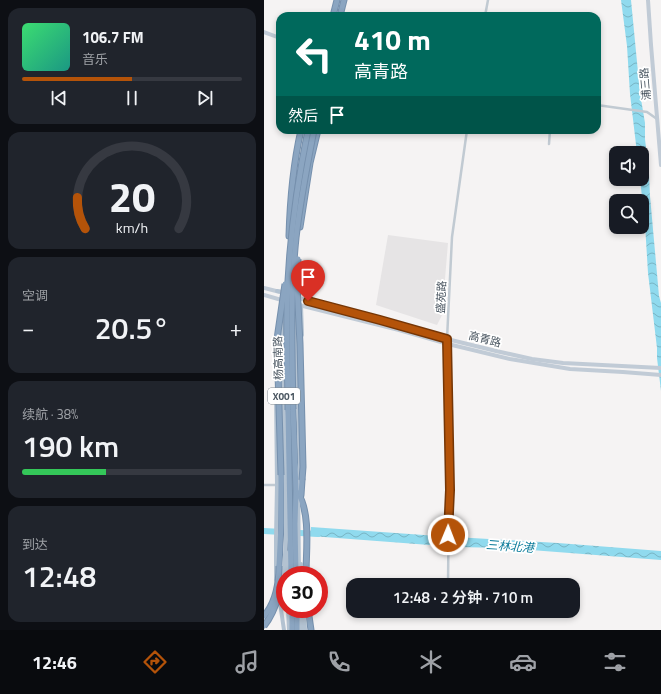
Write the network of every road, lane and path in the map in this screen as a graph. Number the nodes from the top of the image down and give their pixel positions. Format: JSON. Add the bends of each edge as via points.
{"nodes":[{"id":1,"x":336,"y":0,"type":"edge"},
{"id":2,"x":345,"y":0,"type":"edge"},
{"id":3,"x":648,"y":0,"type":"edge"},
{"id":4,"x":488,"y":1,"type":"edge"},
{"id":5,"x":334,"y":12,"type":"edge"},
{"id":6,"x":342,"y":12,"type":"edge"},
{"id":7,"x":486,"y":12,"type":"edge"},
{"id":8,"x":264,"y":32,"type":"edge"},
{"id":9,"x":276,"y":36,"type":"edge"},
{"id":10,"x":601,"y":106,"type":"edge"},
{"id":11,"x":659,"y":120,"type":"edge"},
{"id":12,"x":300,"y":134,"type":"edge"},
{"id":13,"x":307,"y":134,"type":"edge"},
{"id":14,"x":307,"y":134,"type":"edge"},
{"id":15,"x":315,"y":134,"type":"edge"},
{"id":16,"x":315,"y":134,"type":"edge"},
{"id":17,"x":315,"y":134,"type":"edge"},
{"id":18,"x":466,"y":134,"type":"edge"},
{"id":19,"x":550,"y":134,"type":"edge"},
{"id":20,"x":549,"y":144,"type":"dead end"},
{"id":21,"x":661,"y":165,"type":"edge"},
{"id":22,"x":300,"y":209,"type":"junction"},
{"id":23,"x":294,"y":222,"type":"junction"},
{"id":24,"x":300,"y":227,"type":"junction"},
{"id":25,"x":289,"y":236,"type":"junction"},
{"id":26,"x":289,"y":256,"type":"junction"},
{"id":27,"x":287,"y":286,"type":"junction"},
{"id":28,"x":264,"y":288,"type":"edge"},
{"id":29,"x":279,"y":292,"type":"junction"},
{"id":30,"x":264,"y":295,"type":"edge"},
{"id":31,"x":287,"y":295,"type":"junction"},
{"id":32,"x":293,"y":296,"type":"junction"},
{"id":33,"x":286,"y":301,"type":"junction"},
{"id":34,"x":295,"y":304,"type":"junction"},
{"id":35,"x":301,"y":306,"type":"junction"},
{"id":36,"x":447,"y":339,"type":"junction"},
{"id":37,"x":448,"y":344,"type":"junction"},
{"id":38,"x":661,"y":368,"type":"edge"},
{"id":39,"x":661,"y":375,"type":"edge"},
{"id":40,"x":291,"y":410,"type":"junction"},
{"id":41,"x":300,"y":463,"type":"junction"},
{"id":42,"x":299,"y":468,"type":"junction"},
{"id":43,"x":296,"y":476,"type":"junction"},
{"id":44,"x":264,"y":484,"type":"edge"},
{"id":45,"x":277,"y":485,"type":"junction"},
{"id":46,"x":288,"y":492,"type":"junction"},
{"id":47,"x":281,"y":496,"type":"junction"},
{"id":48,"x":301,"y":497,"type":"junction"},
{"id":49,"x":284,"y":503,"type":"junction"},
{"id":50,"x":276,"y":512,"type":"junction"},
{"id":51,"x":288,"y":524,"type":"junction"},
{"id":52,"x":293,"y":540,"type":"junction"},
{"id":53,"x":299,"y":554,"type":"junction"},
{"id":54,"x":279,"y":566,"type":"edge"},
{"id":55,"x":285,"y":566,"type":"edge"},
{"id":56,"x":293,"y":566,"type":"edge"},
{"id":57,"x":294,"y":566,"type":"edge"},
{"id":58,"x":295,"y":566,"type":"edge"},
{"id":59,"x":301,"y":566,"type":"edge"},
{"id":60,"x":306,"y":566,"type":"edge"},
{"id":61,"x":448,"y":578,"type":"edge"},
{"id":62,"x":276,"y":592,"type":"edge"},
{"id":63,"x":276,"y":604,"type":"edge"},
{"id":64,"x":264,"y":616,"type":"edge"},
{"id":65,"x":287,"y":618,"type":"edge"},
{"id":66,"x":292,"y":618,"type":"edge"},
{"id":67,"x":297,"y":618,"type":"edge"},
{"id":68,"x":301,"y":618,"type":"edge"},
{"id":69,"x":306,"y":618,"type":"edge"},
{"id":70,"x":308,"y":618,"type":"edge"},
{"id":71,"x":264,"y":626,"type":"edge"},
{"id":72,"x":286,"y":630,"type":"edge"},
{"id":73,"x":292,"y":630,"type":"edge"},
{"id":74,"x":297,"y":630,"type":"edge"},
{"id":75,"x":301,"y":630,"type":"edge"},
{"id":76,"x":306,"y":630,"type":"edge"},
{"id":77,"x":311,"y":630,"type":"edge"}],
"edges":[{"from":1,"to":5,"type":"highway"},
{"from":2,"to":6,"type":"highway"},
{"from":3,"to":11,"type":"main road","name":"浦三路"},
{"from":4,"to":7,"type":"street"},
{"from":8,"to":9,"type":"main road"},
{"from":10,"to":11,"type":"street","via":[[643,111]]},
{"from":11,"to":21,"type":"main road","name":"浦三路"},
{"from":12,"to":25,"type":"highway","via":[[290,203]]},
{"from":13,"to":23,"type":"highway","name":"杨高南路","number":"X001","bridge":true},
{"from":14,"to":26,"type":"main road","name":"杨高南路","number":"X001","via":[[298,176]]},
{"from":15,"to":22,"type":"highway","name":"杨高南路","number":"X001","bridge":true},
{"from":16,"to":24,"type":"highway","bridge":true},
{"from":17,"to":32,"type":"main road","via":[[302,201]]},
{"from":18,"to":36,"type":"street","name":"盛苑路","via":[[452,237]]},
{"from":19,"to":20,"type":"street"},
{"from":22,"to":24,"type":"highway","name":"杨高南路","number":"X001","bridge":true},
{"from":22,"to":40,"type":"highway","name":"杨高南路","number":"X001","bridge":true,"via":[[292,310]]},
{"from":23,"to":25,"type":"highway","name":"杨高南路","number":"X001","bridge":true},
{"from":23,"to":40,"type":"highway","name":"杨高南路","number":"X001","bridge":true,"via":[[287,309]]},
{"from":24,"to":48,"type":"highway","name":"杨高南路","number":"X001","bridge":true,"via":[[297,285]]},
{"from":25,"to":47,"type":"highway","name":"杨高南路","number":"X001","bridge":true,"via":[[286,281],[277,338]]},
{"from":26,"to":27,"type":"main road","name":"杨高南路"},
{"from":26,"to":31,"type":"main road","name":"杨高南路"},
{"from":27,"to":29,"type":"main road","via":[[284,291]]},
{"from":27,"to":31,"type":"main road","name":"杨高南路"},
{"from":28,"to":29,"type":"main road","name":"高青路"},
{"from":29,"to":31,"type":"main road","name":"高青路"},
{"from":30,"to":33,"type":"main road","name":"高青路"},
{"from":31,"to":32,"type":"main road","name":"高青路"},
{"from":31,"to":33,"type":"main road","name":"杨高南路"},
{"from":31,"to":34,"type":"main road"},
{"from":31,"to":35,"type":"main road"},
{"from":32,"to":35,"type":"main road"},
{"from":32,"to":36,"type":"main road","name":"高青路"},
{"from":33,"to":34,"type":"main road","name":"高青路"},
{"from":33,"to":45,"type":"main road","name":"杨高南路","number":"X001","via":[[279,307],[275,337]]},
{"from":33,"to":46,"type":"main road","name":"杨高南路","number":"X001","via":[[282,340]]},
{"from":34,"to":35,"type":"main road","name":"高青路"},
{"from":34,"to":41,"type":"main road","name":"杨高南路","number":"X001"},
{"from":35,"to":37,"type":"main road","name":"高青路"},
{"from":35,"to":41,"type":"main road","number":"X001","via":[[304,451]]},
{"from":36,"to":37,"type":"street","name":"盛苑路"},
{"from":36,"to":38,"type":"main road","name":"高青路","via":[[554,362]]},
{"from":37,"to":39,"type":"main road","name":"高青路","via":[[510,359],[570,369]]},
{"from":37,"to":61,"type":"street","name":"盛苑路"},
{"from":40,"to":43,"type":"highway","name":"杨高南路","number":"X001"},
{"from":40,"to":46,"type":"highway","name":"杨高南路","number":"X001"},
{"from":41,"to":42,"type":"main road","name":"杨高南路","number":"X001"},
{"from":42,"to":43,"type":"main road","name":"杨高南路","number":"X001"},
{"from":42,"to":48,"type":"main road","name":"杨高南路","number":"X001"},
{"from":43,"to":51,"type":"highway","name":"杨高南路","number":"X001"},
{"from":44,"to":45,"type":"street"},
{"from":45,"to":50,"type":"main road","number":"X001"},
{"from":46,"to":49,"type":"main road","name":"杨高南路"},
{"from":46,"to":51,"type":"highway","name":"杨高南路","number":"X001"},
{"from":47,"to":49,"type":"highway","name":"杨高南路","number":"X001"},
{"from":47,"to":50,"type":"main road","name":"杨高南路"},
{"from":48,"to":51,"type":"main road","name":"杨高南路","number":"X001"},
{"from":48,"to":60,"type":"highway","number":"X001","via":[[306,526]]},
{"from":49,"to":51,"type":"highway","number":"X001"},
{"from":50,"to":51,"type":"main road","number":"X001"},
{"from":51,"to":52,"type":"highway","name":"杨高南路","number":"X001"},
{"from":51,"to":52,"type":"main road","name":"杨高南路","number":"X001"},
{"from":51,"to":54,"type":"highway","number":"X001","bridge":true},
{"from":51,"to":72,"type":"main road","number":"X001","via":[[276,538],[276,582]]},
{"from":52,"to":53,"type":"main road","name":"杨高南路","number":"X001"},
{"from":52,"to":55,"type":"main road","name":"杨高南路","number":"X001"},
{"from":52,"to":56,"type":"highway","name":"杨高南路","number":"X001","via":[[291,548]]},
{"from":52,"to":57,"type":"highway","name":"杨高南路","number":"X001"},
{"from":53,"to":58,"type":"main road","name":"杨高南路","number":"X001"},
{"from":53,"to":59,"type":"main road","name":"杨高南路","number":"X001"},
{"from":62,"to":64,"type":"highway","bridge":true,"via":[[274,601]]},
{"from":63,"to":71,"type":"highway","bridge":true},
{"from":65,"to":72,"type":"main road","number":"X001"},
{"from":66,"to":73,"type":"highway"},
{"from":67,"to":74,"type":"highway"},
{"from":68,"to":75,"type":"main road"},
{"from":69,"to":76,"type":"highway"},
{"from":70,"to":77,"type":"highway"}]}
